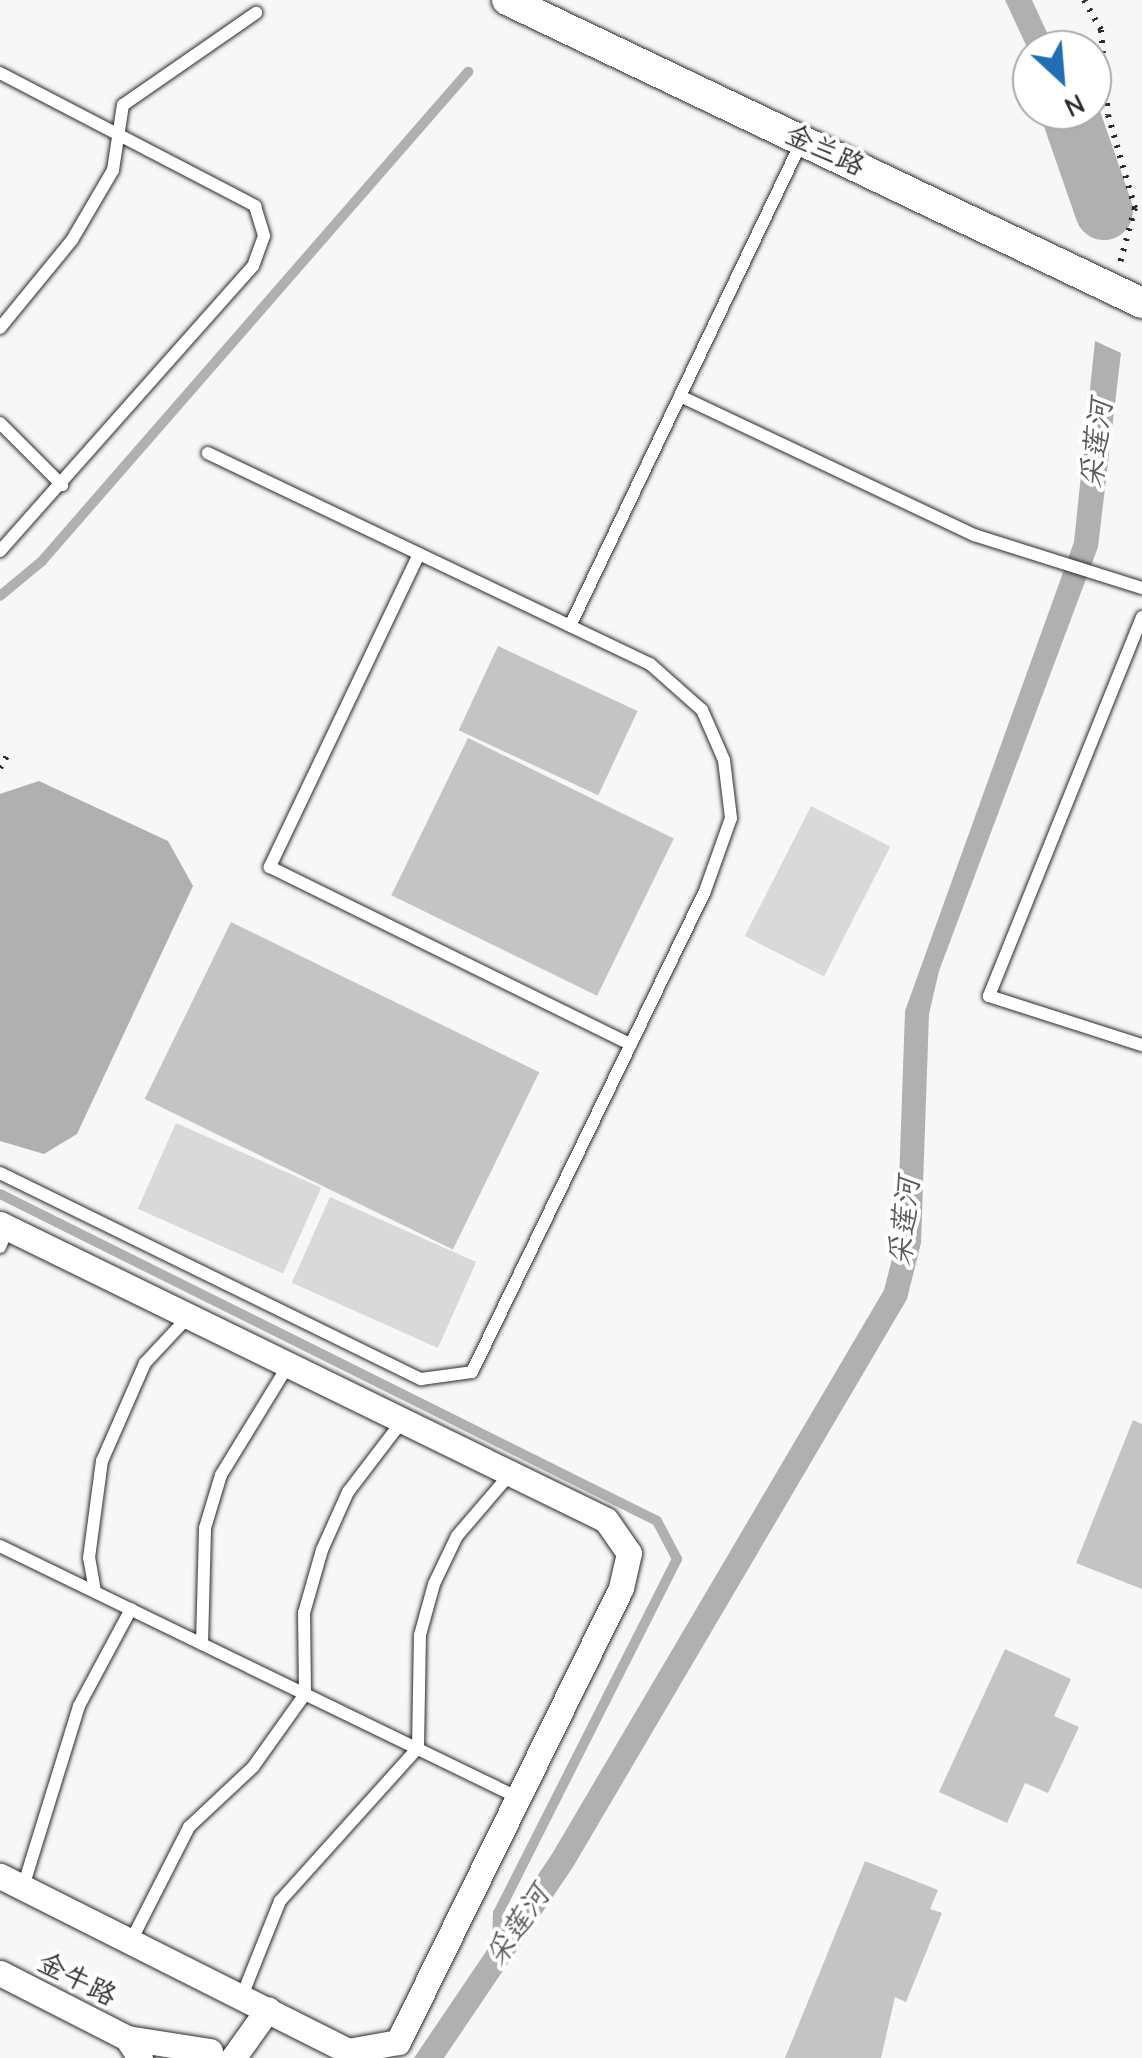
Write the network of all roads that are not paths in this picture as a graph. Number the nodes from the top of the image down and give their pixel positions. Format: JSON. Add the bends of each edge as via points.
{"nodes":[{"id":1,"x":507,"y":0,"type":"edge"},
{"id":2,"x":256,"y":13,"type":"dead end"},
{"id":3,"x":0,"y":73,"type":"edge"},
{"id":4,"x":114,"y":132,"type":"junction"},
{"id":5,"x":803,"y":140,"type":"junction"},
{"id":6,"x":1142,"y":303,"type":"edge"},
{"id":7,"x":0,"y":328,"type":"edge"},
{"id":8,"x":680,"y":396,"type":"junction"},
{"id":9,"x":0,"y":423,"type":"edge"},
{"id":10,"x":208,"y":454,"type":"dead end"},
{"id":11,"x":62,"y":485,"type":"junction"},
{"id":12,"x":0,"y":551,"type":"edge"},
{"id":13,"x":419,"y":554,"type":"junction"},
{"id":14,"x":1142,"y":588,"type":"edge"},
{"id":15,"x":1142,"y":616,"type":"edge"},
{"id":16,"x":570,"y":626,"type":"junction"},
{"id":17,"x":631,"y":1045,"type":"junction"},
{"id":18,"x":1142,"y":1045,"type":"edge"},
{"id":19,"x":0,"y":1173,"type":"edge"},
{"id":20,"x":3,"y":1233,"type":"edge"},
{"id":21,"x":189,"y":1316,"type":"junction"},
{"id":22,"x":290,"y":1364,"type":"junction"},
{"id":23,"x":402,"y":1420,"type":"junction"},
{"id":24,"x":511,"y":1473,"type":"junction"},
{"id":25,"x":0,"y":1546,"type":"edge"},
{"id":26,"x":95,"y":1592,"type":"junction"},
{"id":27,"x":131,"y":1609,"type":"junction"},
{"id":28,"x":202,"y":1644,"type":"junction"},
{"id":29,"x":305,"y":1694,"type":"junction"},
{"id":30,"x":418,"y":1748,"type":"junction"},
{"id":31,"x":518,"y":1798,"type":"junction"},
{"id":32,"x":12,"y":1881,"type":"edge"},
{"id":33,"x":132,"y":1939,"type":"junction"},
{"id":34,"x":0,"y":1973,"type":"edge"},
{"id":35,"x":242,"y":1996,"type":"junction"},
{"id":36,"x":268,"y":2009,"type":"junction"},
{"id":37,"x":134,"y":2048,"type":"edge"},
{"id":38,"x":223,"y":2056,"type":"edge"},
{"id":39,"x":180,"y":2058,"type":"edge"}],
"edges":[{"from":1,"to":5,"type":"street","name":"金兰路"},
{"from":2,"to":4,"type":"lane","via":[[143,89],[123,106]]},
{"from":3,"to":4,"type":"lane"},
{"from":4,"to":7,"type":"lane","via":[[113,170],[80,226]]},
{"from":4,"to":11,"type":"lane","via":[[255,206],[264,236],[253,266]]},
{"from":5,"to":6,"type":"street","name":"金兰路"},
{"from":5,"to":8,"type":"lane"},
{"from":8,"to":14,"type":"lane","via":[[1010,546]]},
{"from":8,"to":16,"type":"lane"},
{"from":9,"to":11,"type":"lane"},
{"from":10,"to":13,"type":"lane"},
{"from":11,"to":12,"type":"lane"},
{"from":13,"to":16,"type":"lane"},
{"from":13,"to":17,"type":"lane","via":[[270,867]]},
{"from":15,"to":18,"type":"lane","via":[[989,996]]},
{"from":16,"to":17,"type":"lane","via":[[650,664],[702,710],[724,760],[731,818]]},
{"from":17,"to":19,"type":"lane","via":[[472,1372],[421,1378]]},
{"from":20,"to":21,"type":"street"},
{"from":21,"to":22,"type":"street"},
{"from":21,"to":26,"type":"lane","via":[[145,1363],[102,1461],[90,1558]]},
{"from":22,"to":23,"type":"street"},
{"from":22,"to":28,"type":"lane","via":[[221,1475],[205,1528]]},
{"from":23,"to":24,"type":"street"},
{"from":23,"to":29,"type":"lane","via":[[348,1492],[322,1550],[304,1613]]},
{"from":24,"to":30,"type":"lane","via":[[457,1536],[434,1584],[420,1635]]},
{"from":24,"to":31,"type":"street","via":[[606,1520],[629,1554],[621,1588]]},
{"from":25,"to":26,"type":"lane"},
{"from":26,"to":27,"type":"lane"},
{"from":27,"to":28,"type":"lane"},
{"from":27,"to":32,"type":"lane","via":[[79,1706]]},
{"from":28,"to":29,"type":"lane"},
{"from":29,"to":30,"type":"lane"},
{"from":29,"to":33,"type":"lane","via":[[253,1767],[189,1828]]},
{"from":30,"to":31,"type":"lane"},
{"from":30,"to":35,"type":"lane","via":[[280,1901]]},
{"from":31,"to":36,"type":"street","via":[[398,2042],[348,2051]]},
{"from":32,"to":33,"type":"street"},
{"from":33,"to":35,"type":"street"},
{"from":34,"to":37,"type":"street","name":"金牛路"},
{"from":35,"to":36,"type":"street"},
{"from":36,"to":38,"type":"street"},
{"from":37,"to":38,"type":"street","name":"金牛路"},
{"from":38,"to":39,"type":"street"}]}
